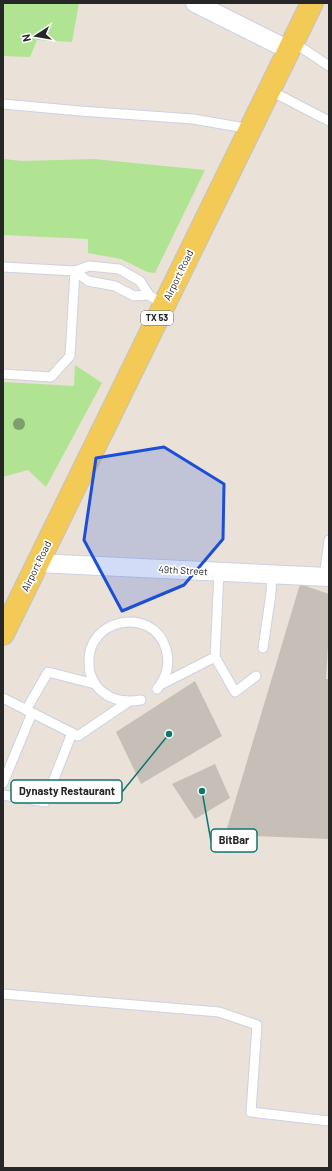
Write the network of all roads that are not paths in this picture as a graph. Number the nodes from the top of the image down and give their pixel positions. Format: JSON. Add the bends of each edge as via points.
{"nodes":[{"id":1,"x":195,"y":3,"type":"edge"},
{"id":2,"x":312,"y":3,"type":"edge"},
{"id":3,"x":291,"y":46,"type":"junction"},
{"id":4,"x":329,"y":66,"type":"edge"},
{"id":5,"x":269,"y":90,"type":"junction"},
{"id":6,"x":3,"y":104,"type":"edge"},
{"id":7,"x":329,"y":121,"type":"edge"},
{"id":8,"x":250,"y":128,"type":"junction"},
{"id":9,"x":3,"y":267,"type":"edge"},
{"id":10,"x":75,"y":271,"type":"junction"},
{"id":11,"x":156,"y":300,"type":"junction"},
{"id":12,"x":3,"y":374,"type":"edge"},
{"id":13,"x":329,"y":540,"type":"edge"},
{"id":14,"x":37,"y":563,"type":"junction"},
{"id":15,"x":220,"y":572,"type":"junction"},
{"id":16,"x":272,"y":574,"type":"junction"},
{"id":17,"x":327,"y":577,"type":"edge"},
{"id":18,"x":3,"y":634,"type":"edge"},
{"id":19,"x":263,"y":648,"type":"dead end"},
{"id":20,"x":215,"y":657,"type":"junction"},
{"id":21,"x":256,"y":676,"type":"dead end"},
{"id":22,"x":94,"y":684,"type":"junction"},
{"id":23,"x":3,"y":698,"type":"edge"},
{"id":24,"x":141,"y":700,"type":"dead end"},
{"id":25,"x":128,"y":702,"type":"junction"},
{"id":26,"x":30,"y":712,"type":"junction"},
{"id":27,"x":72,"y":733,"type":"junction"},
{"id":28,"x":3,"y":784,"type":"edge"},
{"id":29,"x":3,"y":795,"type":"edge"},
{"id":30,"x":3,"y":994,"type":"edge"},
{"id":31,"x":329,"y":1122,"type":"edge"}],
"edges":[{"from":1,"to":3,"type":"street"},
{"from":2,"to":3,"type":"main road","name":"Airport Road","number":"TX 53"},
{"from":3,"to":4,"type":"lane"},
{"from":3,"to":5,"type":"main road","name":"Airport Road","number":"TX 53"},
{"from":5,"to":7,"type":"lane"},
{"from":5,"to":8,"type":"main road","name":"Airport Road","number":"TX 53"},
{"from":6,"to":8,"type":"lane","via":[[193,119]]},
{"from":8,"to":11,"type":"main road","name":"Airport Road","number":"TX 53"},
{"from":9,"to":10,"type":"lane"},
{"from":10,"to":11,"type":"lane","via":[[88,281],[115,286],[134,296]]},
{"from":10,"to":11,"type":"lane","via":[[89,266],[119,269],[140,281]]},
{"from":10,"to":12,"type":"lane","via":[[70,356],[51,377]]},
{"from":11,"to":14,"type":"main road","name":"Airport Road","number":"TX 53"},
{"from":13,"to":17,"type":"lane"},
{"from":14,"to":15,"type":"street","name":"49th Street"},
{"from":14,"to":18,"type":"main road","name":"Airport Road","number":"TX 53"},
{"from":15,"to":16,"type":"street","name":"49th Street"},
{"from":15,"to":20,"type":"lane"},
{"from":16,"to":17,"type":"street","name":"49th Street"},
{"from":16,"to":19,"type":"lane"},
{"from":20,"to":21,"type":"lane","via":[[235,692]]},
{"from":20,"to":22,"type":"lane","via":[[160,686],[168,665],[165,645],[158,634],[147,626],[135,622],[121,622],[109,626],[98,634],[91,645],[88,658]]},
{"from":22,"to":25,"type":"lane","via":[[115,700]]},
{"from":22,"to":26,"type":"lane","via":[[48,672]]},
{"from":23,"to":26,"type":"lane"},
{"from":24,"to":25,"type":"lane"},
{"from":25,"to":27,"type":"lane","via":[[78,736]]},
{"from":26,"to":27,"type":"lane"},
{"from":26,"to":28,"type":"lane"},
{"from":27,"to":29,"type":"lane","via":[[44,802]]},
{"from":30,"to":31,"type":"lane","via":[[219,1012],[257,1025],[251,1112]]}]}
